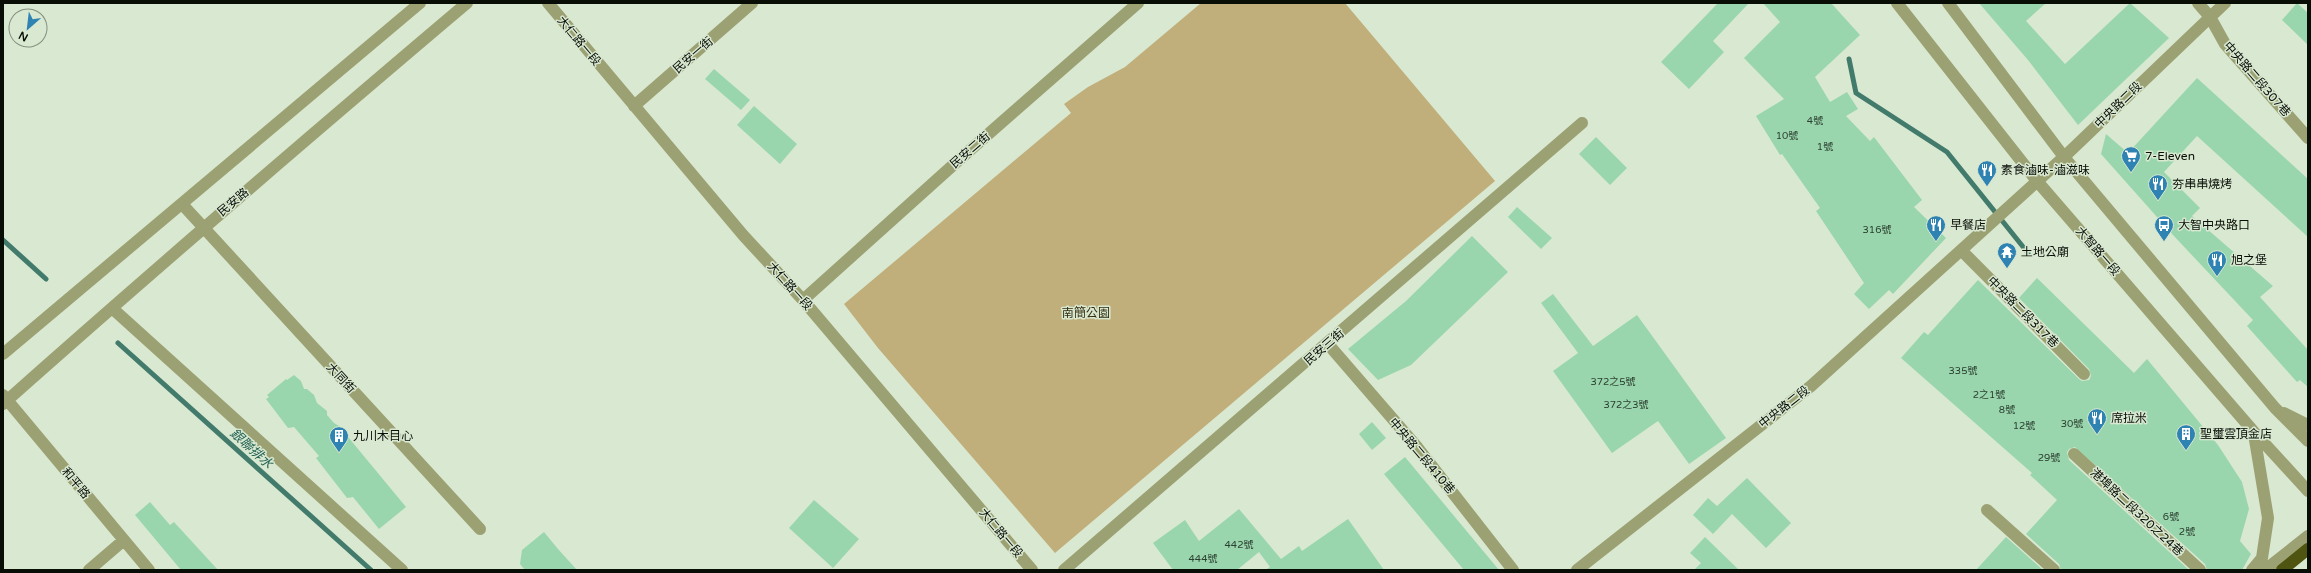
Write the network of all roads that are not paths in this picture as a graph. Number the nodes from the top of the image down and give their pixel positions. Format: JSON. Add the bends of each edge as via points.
{"nodes":[{"id":1,"x":420,"y":3,"type":"edge"},
{"id":2,"x":467,"y":3,"type":"edge"},
{"id":3,"x":548,"y":3,"type":"edge"},
{"id":4,"x":752,"y":3,"type":"edge"},
{"id":5,"x":1138,"y":3,"type":"edge"},
{"id":6,"x":1898,"y":3,"type":"edge"},
{"id":7,"x":1948,"y":3,"type":"edge"},
{"id":8,"x":2198,"y":3,"type":"edge"},
{"id":9,"x":2225,"y":3,"type":"edge"},
{"id":10,"x":2210,"y":17,"type":"junction"},
{"id":11,"x":634,"y":106,"type":"junction"},
{"id":12,"x":1582,"y":123,"type":"dead end"},
{"id":13,"x":2308,"y":138,"type":"edge"},
{"id":14,"x":2064,"y":156,"type":"junction"},
{"id":15,"x":2037,"y":181,"type":"junction"},
{"id":16,"x":182,"y":204,"type":"junction"},
{"id":17,"x":203,"y":227,"type":"junction"},
{"id":18,"x":1962,"y":251,"type":"junction"},
{"id":19,"x":804,"y":300,"type":"junction"},
{"id":20,"x":113,"y":309,"type":"junction"},
{"id":21,"x":1328,"y":344,"type":"junction"},
{"id":22,"x":3,"y":354,"type":"edge"},
{"id":23,"x":2084,"y":374,"type":"dead end"},
{"id":24,"x":4,"y":400,"type":"edge"},
{"id":25,"x":2275,"y":408,"type":"junction"},
{"id":26,"x":2308,"y":425,"type":"edge"},
{"id":27,"x":2254,"y":432,"type":"junction"},
{"id":28,"x":2308,"y":441,"type":"edge"},
{"id":29,"x":2074,"y":454,"type":"dead end"},
{"id":30,"x":2308,"y":492,"type":"edge"},
{"id":31,"x":1987,"y":510,"type":"dead end"},
{"id":32,"x":480,"y":529,"type":"dead end"},
{"id":33,"x":2308,"y":536,"type":"edge"},
{"id":34,"x":124,"y":540,"type":"junction"},
{"id":35,"x":2308,"y":549,"type":"edge"},
{"id":36,"x":89,"y":570,"type":"edge"},
{"id":37,"x":149,"y":570,"type":"edge"},
{"id":38,"x":402,"y":570,"type":"edge"},
{"id":39,"x":1032,"y":570,"type":"edge"},
{"id":40,"x":1064,"y":570,"type":"edge"},
{"id":41,"x":1513,"y":570,"type":"edge"},
{"id":42,"x":1577,"y":570,"type":"edge"},
{"id":43,"x":2054,"y":570,"type":"edge"},
{"id":44,"x":2200,"y":570,"type":"edge"},
{"id":45,"x":2252,"y":570,"type":"edge"},
{"id":46,"x":2265,"y":570,"type":"edge"},
{"id":47,"x":2282,"y":570,"type":"edge"}],
"edges":[{"from":1,"to":16,"type":"street"},
{"from":2,"to":17,"type":"street","name":"民安路"},
{"from":3,"to":11,"type":"street","name":"大仁路一段"},
{"from":4,"to":11,"type":"street","name":"民安一街"},
{"from":5,"to":19,"type":"street","name":"民安二街"},
{"from":6,"to":15,"type":"street","name":"大智路一段"},
{"from":7,"to":14,"type":"street"},
{"from":8,"to":10,"type":"street","name":"中央路二段307巷"},
{"from":9,"to":10,"type":"street","name":"中央路二段"},
{"from":10,"to":13,"type":"street","name":"中央路二段307巷","via":[[2225,44]]},
{"from":10,"to":14,"type":"street","name":"中央路二段"},
{"from":11,"to":19,"type":"street","name":"大仁路一段","via":[[743,235]]},
{"from":12,"to":21,"type":"street","name":"民安三街"},
{"from":14,"to":15,"type":"street","name":"中央路二段"},
{"from":14,"to":25,"type":"street"},
{"from":15,"to":18,"type":"street","name":"中央路二段","via":[[1980,231]]},
{"from":15,"to":27,"type":"street","name":"大智路一段"},
{"from":16,"to":17,"type":"street","name":"大同街"},
{"from":16,"to":22,"type":"street"},
{"from":17,"to":20,"type":"street","name":"民安路"},
{"from":17,"to":32,"type":"street","name":"大同街"},
{"from":18,"to":23,"type":"street","name":"中央路二段317巷"},
{"from":18,"to":42,"type":"street","name":"中央路二段","via":[[1811,386]]},
{"from":19,"to":39,"type":"street","name":"大仁路一段"},
{"from":20,"to":24,"type":"street","name":"民安路"},
{"from":20,"to":38,"type":"street"},
{"from":21,"to":40,"type":"street","name":"民安三街"},
{"from":21,"to":41,"type":"street","name":"中央路二段410巷","via":[[1417,447]]},
{"from":24,"to":34,"type":"street","name":"和平路"},
{"from":25,"to":26,"type":"street"},
{"from":25,"to":28,"type":"street"},
{"from":27,"to":30,"type":"street","name":"大智路一段"},
{"from":27,"to":45,"type":"street","via":[[2268,518],[2262,558]]},
{"from":29,"to":44,"type":"street","name":"港埠路二段320之24巷"},
{"from":31,"to":43,"type":"street"},
{"from":33,"to":46,"type":"street"},
{"from":34,"to":36,"type":"street"},
{"from":34,"to":37,"type":"street","name":"和平路"},
{"from":35,"to":47,"type":"highway"}]}
